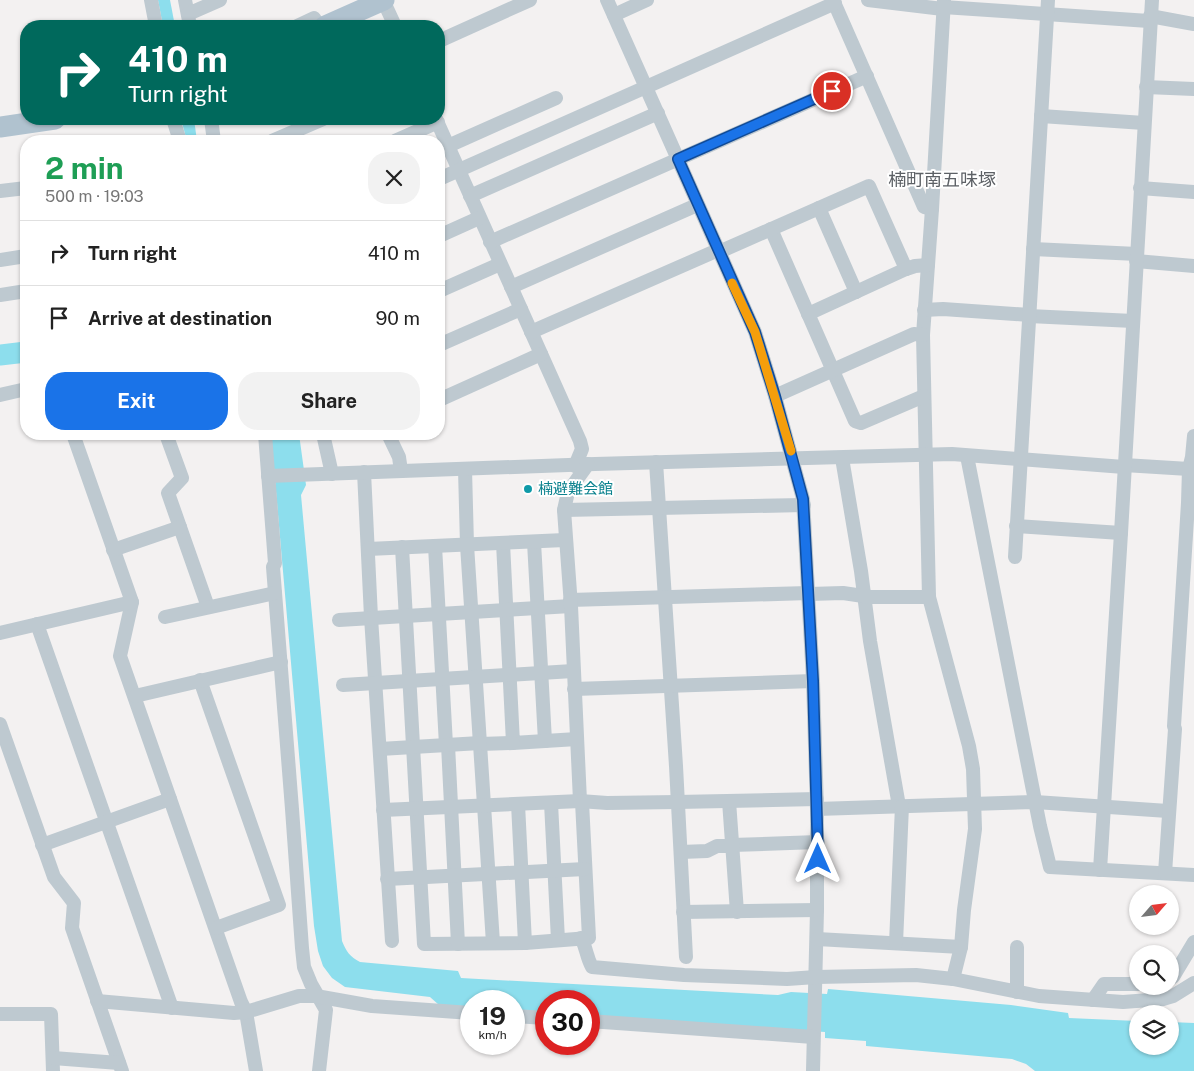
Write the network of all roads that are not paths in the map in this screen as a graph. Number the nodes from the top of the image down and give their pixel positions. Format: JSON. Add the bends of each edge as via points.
{"nodes":[{"id":1,"x":151,"y":0,"type":"edge"},
{"id":2,"x":185,"y":0,"type":"edge"},
{"id":3,"x":220,"y":0,"type":"edge"},
{"id":4,"x":384,"y":0,"type":"edge"},
{"id":5,"x":530,"y":0,"type":"edge"},
{"id":6,"x":608,"y":0,"type":"edge"},
{"id":7,"x":647,"y":0,"type":"edge"},
{"id":8,"x":868,"y":0,"type":"edge"},
{"id":9,"x":1152,"y":0,"type":"edge"},
{"id":10,"x":834,"y":2,"type":"edge"},
{"id":11,"x":943,"y":5,"type":"edge"},
{"id":12,"x":1048,"y":7,"type":"edge"},
{"id":13,"x":614,"y":15,"type":"junction"},
{"id":14,"x":1150,"y":18,"type":"junction"},
{"id":15,"x":155,"y":20,"type":"edge"},
{"id":16,"x":189,"y":20,"type":"edge"},
{"id":17,"x":339,"y":20,"type":"edge"},
{"id":18,"x":392,"y":20,"type":"edge"},
{"id":19,"x":1194,"y":24,"type":"edge"},
{"id":20,"x":445,"y":38,"type":"edge"},
{"id":21,"x":867,"y":76,"type":"junction"},
{"id":22,"x":1146,"y":86,"type":"junction"},
{"id":23,"x":647,"y":88,"type":"junction"},
{"id":24,"x":1194,"y":89,"type":"edge"},
{"id":25,"x":556,"y":98,"type":"dead end"},
{"id":26,"x":658,"y":113,"type":"junction"},
{"id":27,"x":1040,"y":116,"type":"junction"},
{"id":28,"x":1144,"y":123,"type":"junction"},
{"id":29,"x":20,"y":124,"type":"edge"},
{"id":30,"x":309,"y":125,"type":"edge"},
{"id":31,"x":427,"y":125,"type":"edge"},
{"id":32,"x":0,"y":127,"type":"edge"},
{"id":33,"x":286,"y":135,"type":"edge"},
{"id":34,"x":407,"y":135,"type":"edge"},
{"id":35,"x":445,"y":139,"type":"edge"},
{"id":36,"x":448,"y":146,"type":"junction"},
{"id":37,"x":678,"y":159,"type":"junction"},
{"id":38,"x":458,"y":170,"type":"junction"},
{"id":39,"x":445,"y":176,"type":"edge"},
{"id":40,"x":1140,"y":188,"type":"junction"},
{"id":41,"x":20,"y":189,"type":"edge"},
{"id":42,"x":0,"y":191,"type":"edge"},
{"id":43,"x":1194,"y":192,"type":"edge"},
{"id":44,"x":470,"y":196,"type":"junction"},
{"id":45,"x":698,"y":205,"type":"junction"},
{"id":46,"x":819,"y":208,"type":"junction"},
{"id":47,"x":932,"y":209,"type":"junction"},
{"id":48,"x":480,"y":218,"type":"junction"},
{"id":49,"x":770,"y":229,"type":"junction"},
{"id":50,"x":445,"y":233,"type":"edge"},
{"id":51,"x":490,"y":242,"type":"junction"},
{"id":52,"x":1033,"y":249,"type":"junction"},
{"id":53,"x":718,"y":251,"type":"junction"},
{"id":54,"x":20,"y":257,"type":"edge"},
{"id":55,"x":1136,"y":258,"type":"junction"},
{"id":56,"x":0,"y":260,"type":"edge"},
{"id":57,"x":500,"y":264,"type":"junction"},
{"id":58,"x":928,"y":265,"type":"junction"},
{"id":59,"x":1194,"y":266,"type":"edge"},
{"id":60,"x":906,"y":269,"type":"junction"},
{"id":61,"x":511,"y":287,"type":"junction"},
{"id":62,"x":445,"y":288,"type":"edge"},
{"id":63,"x":20,"y":292,"type":"edge"},
{"id":64,"x":856,"y":292,"type":"junction"},
{"id":65,"x":0,"y":295,"type":"edge"},
{"id":66,"x":520,"y":309,"type":"junction"},
{"id":67,"x":924,"y":310,"type":"junction"},
{"id":68,"x":808,"y":314,"type":"junction"},
{"id":69,"x":1029,"y":315,"type":"junction"},
{"id":70,"x":1133,"y":321,"type":"junction"},
{"id":71,"x":531,"y":332,"type":"junction"},
{"id":72,"x":923,"y":335,"type":"junction"},
{"id":73,"x":445,"y":342,"type":"edge"},
{"id":74,"x":541,"y":354,"type":"junction"},
{"id":75,"x":833,"y":371,"type":"junction"},
{"id":76,"x":20,"y":390,"type":"edge"},
{"id":77,"x":0,"y":395,"type":"edge"},
{"id":78,"x":775,"y":396,"type":"junction"},
{"id":79,"x":924,"y":396,"type":"junction"},
{"id":80,"x":445,"y":397,"type":"edge"},
{"id":81,"x":1194,"y":436,"type":"edge"},
{"id":82,"x":80,"y":440,"type":"edge"},
{"id":83,"x":168,"y":440,"type":"edge"},
{"id":84,"x":266,"y":440,"type":"edge"},
{"id":85,"x":324,"y":440,"type":"edge"},
{"id":86,"x":391,"y":440,"type":"edge"},
{"id":87,"x":925,"y":450,"type":"junction"},
{"id":88,"x":792,"y":456,"type":"junction"},
{"id":89,"x":967,"y":456,"type":"junction"},
{"id":90,"x":842,"y":458,"type":"junction"},
{"id":91,"x":1020,"y":460,"type":"junction"},
{"id":92,"x":656,"y":462,"type":"junction"},
{"id":93,"x":581,"y":465,"type":"junction"},
{"id":94,"x":1124,"y":466,"type":"junction"},
{"id":95,"x":465,"y":469,"type":"junction"},
{"id":96,"x":1189,"y":469,"type":"junction"},
{"id":97,"x":401,"y":471,"type":"junction"},
{"id":98,"x":364,"y":472,"type":"junction"},
{"id":99,"x":332,"y":474,"type":"junction"},
{"id":100,"x":270,"y":476,"type":"junction"},
{"id":101,"x":804,"y":505,"type":"junction"},
{"id":102,"x":660,"y":508,"type":"junction"},
{"id":103,"x":564,"y":510,"type":"junction"},
{"id":104,"x":1016,"y":526,"type":"junction"},
{"id":105,"x":180,"y":527,"type":"junction"},
{"id":106,"x":1121,"y":533,"type":"junction"},
{"id":107,"x":565,"y":540,"type":"junction"},
{"id":108,"x":534,"y":542,"type":"junction"},
{"id":109,"x":503,"y":543,"type":"junction"},
{"id":110,"x":467,"y":545,"type":"junction"},
{"id":111,"x":435,"y":546,"type":"junction"},
{"id":112,"x":402,"y":547,"type":"junction"},
{"id":113,"x":368,"y":549,"type":"junction"},
{"id":114,"x":113,"y":550,"type":"junction"},
{"id":115,"x":1015,"y":557,"type":"dead end"},
{"id":116,"x":276,"y":593,"type":"junction"},
{"id":117,"x":809,"y":593,"type":"junction"},
{"id":118,"x":666,"y":596,"type":"junction"},
{"id":119,"x":864,"y":597,"type":"junction"},
{"id":120,"x":930,"y":597,"type":"junction"},
{"id":121,"x":132,"y":602,"type":"junction"},
{"id":122,"x":570,"y":603,"type":"junction"},
{"id":123,"x":208,"y":607,"type":"junction"},
{"id":124,"x":537,"y":608,"type":"junction"},
{"id":125,"x":507,"y":610,"type":"junction"},
{"id":126,"x":472,"y":611,"type":"junction"},
{"id":127,"x":439,"y":613,"type":"junction"},
{"id":128,"x":407,"y":615,"type":"junction"},
{"id":129,"x":166,"y":617,"type":"dead end"},
{"id":130,"x":371,"y":617,"type":"junction"},
{"id":131,"x":339,"y":620,"type":"dead end"},
{"id":132,"x":38,"y":624,"type":"junction"},
{"id":133,"x":0,"y":633,"type":"edge"},
{"id":134,"x":281,"y":662,"type":"junction"},
{"id":135,"x":573,"y":671,"type":"junction"},
{"id":136,"x":541,"y":673,"type":"junction"},
{"id":137,"x":510,"y":675,"type":"junction"},
{"id":138,"x":476,"y":677,"type":"junction"},
{"id":139,"x":443,"y":679,"type":"junction"},
{"id":140,"x":200,"y":680,"type":"junction"},
{"id":141,"x":410,"y":681,"type":"junction"},
{"id":142,"x":813,"y":681,"type":"junction"},
{"id":143,"x":375,"y":684,"type":"junction"},
{"id":144,"x":343,"y":686,"type":"dead end"},
{"id":145,"x":671,"y":687,"type":"junction"},
{"id":146,"x":574,"y":689,"type":"junction"},
{"id":147,"x":135,"y":696,"type":"junction"},
{"id":148,"x":0,"y":724,"type":"edge"},
{"id":149,"x":577,"y":739,"type":"junction"},
{"id":150,"x":545,"y":741,"type":"junction"},
{"id":151,"x":513,"y":743,"type":"junction"},
{"id":152,"x":480,"y":744,"type":"junction"},
{"id":153,"x":447,"y":745,"type":"junction"},
{"id":154,"x":414,"y":747,"type":"junction"},
{"id":155,"x":380,"y":749,"type":"junction"},
{"id":156,"x":170,"y":799,"type":"junction"},
{"id":157,"x":729,"y":801,"type":"junction"},
{"id":158,"x":551,"y":802,"type":"junction"},
{"id":159,"x":581,"y":802,"type":"junction"},
{"id":160,"x":677,"y":802,"type":"junction"},
{"id":161,"x":1035,"y":802,"type":"junction"},
{"id":162,"x":518,"y":804,"type":"junction"},
{"id":163,"x":817,"y":804,"type":"junction"},
{"id":164,"x":974,"y":804,"type":"junction"},
{"id":165,"x":483,"y":806,"type":"junction"},
{"id":166,"x":900,"y":806,"type":"junction"},
{"id":167,"x":1104,"y":806,"type":"junction"},
{"id":168,"x":450,"y":807,"type":"junction"},
{"id":169,"x":417,"y":809,"type":"junction"},
{"id":170,"x":383,"y":810,"type":"junction"},
{"id":171,"x":1168,"y":811,"type":"junction"},
{"id":172,"x":107,"y":822,"type":"junction"},
{"id":173,"x":818,"y":842,"type":"junction"},
{"id":174,"x":42,"y":845,"type":"junction"},
{"id":175,"x":732,"y":845,"type":"junction"},
{"id":176,"x":681,"y":852,"type":"junction"},
{"id":177,"x":585,"y":869,"type":"junction"},
{"id":178,"x":553,"y":870,"type":"junction"},
{"id":179,"x":1100,"y":870,"type":"junction"},
{"id":180,"x":522,"y":872,"type":"junction"},
{"id":181,"x":1165,"y":873,"type":"junction"},
{"id":182,"x":488,"y":874,"type":"junction"},
{"id":183,"x":1194,"y":875,"type":"edge"},
{"id":184,"x":454,"y":876,"type":"junction"},
{"id":185,"x":420,"y":877,"type":"junction"},
{"id":186,"x":387,"y":879,"type":"junction"},
{"id":187,"x":817,"y":910,"type":"junction"},
{"id":188,"x":683,"y":912,"type":"junction"},
{"id":189,"x":737,"y":912,"type":"junction"},
{"id":190,"x":216,"y":928,"type":"junction"},
{"id":191,"x":581,"y":938,"type":"junction"},
{"id":192,"x":817,"y":938,"type":"junction"},
{"id":193,"x":558,"y":940,"type":"junction"},
{"id":194,"x":392,"y":941,"type":"dead end"},
{"id":195,"x":1194,"y":942,"type":"edge"},
{"id":196,"x":525,"y":943,"type":"junction"},
{"id":197,"x":896,"y":943,"type":"junction"},
{"id":198,"x":458,"y":944,"type":"junction"},
{"id":199,"x":492,"y":944,"type":"junction"},
{"id":200,"x":961,"y":947,"type":"junction"},
{"id":201,"x":1017,"y":947,"type":"dead end"},
{"id":202,"x":686,"y":957,"type":"dead end"},
{"id":203,"x":1179,"y":967,"type":"edge"},
{"id":204,"x":816,"y":977,"type":"junction"},
{"id":205,"x":953,"y":979,"type":"junction"},
{"id":206,"x":1194,"y":983,"type":"edge"},
{"id":207,"x":1129,"y":984,"type":"edge"},
{"id":208,"x":1017,"y":992,"type":"junction"},
{"id":209,"x":316,"y":996,"type":"junction"},
{"id":210,"x":1093,"y":1000,"type":"junction"},
{"id":211,"x":98,"y":1001,"type":"junction"},
{"id":212,"x":172,"y":1008,"type":"junction"},
{"id":213,"x":246,"y":1012,"type":"junction"},
{"id":214,"x":460,"y":1012,"type":"edge"},
{"id":215,"x":0,"y":1014,"type":"edge"},
{"id":216,"x":600,"y":1022,"type":"edge"},
{"id":217,"x":813,"y":1036,"type":"junction"},
{"id":218,"x":53,"y":1065,"type":"edge"},
{"id":219,"x":121,"y":1067,"type":"edge"},
{"id":220,"x":256,"y":1071,"type":"edge"},
{"id":221,"x":319,"y":1071,"type":"edge"},
{"id":222,"x":812,"y":1071,"type":"edge"}],
"edges":[{"from":1,"to":15,"type":"street"},
{"from":2,"to":16,"type":"street"},
{"from":3,"to":16,"type":"street"},
{"from":4,"to":17,"type":"main road"},
{"from":4,"to":18,"type":"street"},
{"from":5,"to":20,"type":"street"},
{"from":6,"to":13,"type":"street"},
{"from":7,"to":13,"type":"street"},
{"from":8,"to":11,"type":"street"},
{"from":9,"to":14,"type":"street"},
{"from":10,"to":21,"type":"street"},
{"from":10,"to":23,"type":"street"},
{"from":11,"to":12,"type":"street"},
{"from":11,"to":47,"type":"street"},
{"from":12,"to":14,"type":"street"},
{"from":12,"to":27,"type":"street"},
{"from":13,"to":23,"type":"street"},
{"from":14,"to":19,"type":"street"},
{"from":14,"to":22,"type":"street"},
{"from":21,"to":37,"type":"street"},
{"from":21,"to":47,"type":"street","via":[[924,207]]},
{"from":22,"to":24,"type":"street"},
{"from":22,"to":28,"type":"street"},
{"from":23,"to":26,"type":"street"},
{"from":23,"to":38,"type":"street"},
{"from":25,"to":36,"type":"street"},
{"from":26,"to":37,"type":"street"},
{"from":26,"to":44,"type":"street"},
{"from":27,"to":28,"type":"street"},
{"from":27,"to":52,"type":"street"},
{"from":28,"to":40,"type":"street"},
{"from":29,"to":32,"type":"main road"},
{"from":30,"to":33,"type":"street"},
{"from":31,"to":34,"type":"street"},
{"from":35,"to":36,"type":"street"},
{"from":36,"to":38,"type":"street"},
{"from":37,"to":45,"type":"street"},
{"from":37,"to":51,"type":"street"},
{"from":38,"to":39,"type":"street"},
{"from":38,"to":44,"type":"street"},
{"from":40,"to":43,"type":"street"},
{"from":40,"to":55,"type":"street"},
{"from":41,"to":42,"type":"street"},
{"from":44,"to":48,"type":"street"},
{"from":45,"to":53,"type":"street"},
{"from":45,"to":61,"type":"street"},
{"from":46,"to":49,"type":"street"},
{"from":46,"to":60,"type":"street","via":[[869,186]]},
{"from":46,"to":64,"type":"street"},
{"from":47,"to":58,"type":"street"},
{"from":48,"to":50,"type":"street"},
{"from":48,"to":51,"type":"street"},
{"from":49,"to":53,"type":"street"},
{"from":49,"to":68,"type":"street"},
{"from":51,"to":57,"type":"street"},
{"from":52,"to":55,"type":"street"},
{"from":52,"to":69,"type":"street"},
{"from":53,"to":71,"type":"street"},
{"from":53,"to":78,"type":"street","via":[[755,332]]},
{"from":54,"to":56,"type":"street"},
{"from":55,"to":59,"type":"street"},
{"from":55,"to":70,"type":"street"},
{"from":57,"to":61,"type":"street"},
{"from":57,"to":62,"type":"street"},
{"from":58,"to":60,"type":"street"},
{"from":58,"to":67,"type":"street"},
{"from":60,"to":64,"type":"street"},
{"from":61,"to":66,"type":"street"},
{"from":63,"to":65,"type":"street"},
{"from":64,"to":68,"type":"street"},
{"from":66,"to":71,"type":"street"},
{"from":66,"to":73,"type":"street"},
{"from":67,"to":69,"type":"street"},
{"from":67,"to":72,"type":"street"},
{"from":68,"to":75,"type":"street"},
{"from":69,"to":70,"type":"street"},
{"from":69,"to":91,"type":"street"},
{"from":70,"to":94,"type":"street"},
{"from":71,"to":74,"type":"street"},
{"from":72,"to":75,"type":"street","via":[[914,334]]},
{"from":72,"to":79,"type":"street"},
{"from":74,"to":80,"type":"street"},
{"from":74,"to":93,"type":"street","via":[[580,441]]},
{"from":75,"to":78,"type":"street"},
{"from":75,"to":79,"type":"street","via":[[855,421],[861,423]]},
{"from":76,"to":77,"type":"street"},
{"from":78,"to":88,"type":"street"},
{"from":79,"to":87,"type":"street"},
{"from":81,"to":96,"type":"street"},
{"from":82,"to":114,"type":"street"},
{"from":83,"to":105,"type":"street","via":[[182,478],[168,492]]},
{"from":84,"to":100,"type":"street"},
{"from":85,"to":99,"type":"street"},
{"from":86,"to":97,"type":"street"},
{"from":87,"to":89,"type":"street"},
{"from":87,"to":90,"type":"street"},
{"from":87,"to":120,"type":"street"},
{"from":88,"to":90,"type":"street"},
{"from":88,"to":92,"type":"street"},
{"from":88,"to":101,"type":"street"},
{"from":89,"to":91,"type":"street"},
{"from":89,"to":161,"type":"street"},
{"from":90,"to":119,"type":"street"},
{"from":91,"to":94,"type":"street"},
{"from":91,"to":104,"type":"street"},
{"from":92,"to":93,"type":"street"},
{"from":92,"to":102,"type":"street"},
{"from":93,"to":95,"type":"street"},
{"from":93,"to":103,"type":"street","via":[[568,492]]},
{"from":94,"to":96,"type":"street"},
{"from":94,"to":106,"type":"street"},
{"from":95,"to":97,"type":"street"},
{"from":95,"to":110,"type":"street"},
{"from":96,"to":171,"type":"street"},
{"from":97,"to":98,"type":"street"},
{"from":98,"to":99,"type":"street"},
{"from":98,"to":113,"type":"street"},
{"from":99,"to":100,"type":"street"},
{"from":100,"to":116,"type":"street"},
{"from":101,"to":102,"type":"street"},
{"from":101,"to":117,"type":"street"},
{"from":102,"to":103,"type":"street"},
{"from":102,"to":118,"type":"street"},
{"from":103,"to":107,"type":"street"},
{"from":104,"to":106,"type":"street"},
{"from":104,"to":115,"type":"street"},
{"from":105,"to":114,"type":"street"},
{"from":105,"to":123,"type":"street"},
{"from":106,"to":167,"type":"street"},
{"from":107,"to":108,"type":"street"},
{"from":107,"to":122,"type":"street"},
{"from":108,"to":109,"type":"street"},
{"from":108,"to":124,"type":"street"},
{"from":109,"to":110,"type":"street"},
{"from":109,"to":125,"type":"street"},
{"from":110,"to":111,"type":"street"},
{"from":110,"to":126,"type":"street"},
{"from":111,"to":112,"type":"street"},
{"from":111,"to":127,"type":"street"},
{"from":112,"to":113,"type":"street"},
{"from":112,"to":128,"type":"street"},
{"from":113,"to":130,"type":"street"},
{"from":114,"to":121,"type":"street"},
{"from":116,"to":123,"type":"street"},
{"from":116,"to":134,"type":"street"},
{"from":117,"to":118,"type":"street"},
{"from":117,"to":119,"type":"street"},
{"from":117,"to":142,"type":"street"},
{"from":118,"to":122,"type":"street"},
{"from":118,"to":145,"type":"street"},
{"from":119,"to":120,"type":"street"},
{"from":119,"to":166,"type":"street"},
{"from":120,"to":164,"type":"street","via":[[969,746]]},
{"from":121,"to":132,"type":"street"},
{"from":121,"to":147,"type":"street","via":[[120,656]]},
{"from":122,"to":124,"type":"street"},
{"from":122,"to":135,"type":"street"},
{"from":123,"to":129,"type":"street"},
{"from":124,"to":125,"type":"street"},
{"from":124,"to":136,"type":"street"},
{"from":125,"to":126,"type":"street"},
{"from":125,"to":137,"type":"street"},
{"from":126,"to":127,"type":"street"},
{"from":126,"to":138,"type":"street"},
{"from":127,"to":128,"type":"street"},
{"from":127,"to":139,"type":"street"},
{"from":128,"to":130,"type":"street"},
{"from":128,"to":141,"type":"street"},
{"from":130,"to":131,"type":"street"},
{"from":130,"to":143,"type":"street"},
{"from":132,"to":133,"type":"street"},
{"from":132,"to":172,"type":"street"},
{"from":134,"to":140,"type":"street"},
{"from":134,"to":209,"type":"street","via":[[302,948],[304,967]]},
{"from":135,"to":136,"type":"street"},
{"from":135,"to":146,"type":"street"},
{"from":136,"to":137,"type":"street"},
{"from":136,"to":150,"type":"street"},
{"from":137,"to":138,"type":"street"},
{"from":137,"to":151,"type":"street"},
{"from":138,"to":139,"type":"street"},
{"from":138,"to":152,"type":"street"},
{"from":139,"to":141,"type":"street"},
{"from":139,"to":153,"type":"street"},
{"from":140,"to":147,"type":"street"},
{"from":140,"to":190,"type":"street","via":[[279,905]]},
{"from":141,"to":143,"type":"street"},
{"from":141,"to":154,"type":"street"},
{"from":142,"to":145,"type":"street"},
{"from":142,"to":163,"type":"street"},
{"from":143,"to":144,"type":"street"},
{"from":143,"to":155,"type":"street"},
{"from":145,"to":146,"type":"street"},
{"from":145,"to":160,"type":"street"},
{"from":146,"to":149,"type":"street"},
{"from":147,"to":156,"type":"street"},
{"from":148,"to":174,"type":"street"},
{"from":149,"to":150,"type":"street"},
{"from":149,"to":159,"type":"street"},
{"from":150,"to":151,"type":"street"},
{"from":151,"to":152,"type":"street"},
{"from":152,"to":153,"type":"street"},
{"from":152,"to":165,"type":"street"},
{"from":153,"to":154,"type":"street"},
{"from":153,"to":168,"type":"street"},
{"from":154,"to":155,"type":"street"},
{"from":154,"to":169,"type":"street"},
{"from":155,"to":170,"type":"street"},
{"from":156,"to":172,"type":"street"},
{"from":156,"to":190,"type":"street"},
{"from":157,"to":160,"type":"street"},
{"from":157,"to":163,"type":"street"},
{"from":157,"to":175,"type":"street"},
{"from":158,"to":159,"type":"street"},
{"from":158,"to":162,"type":"street"},
{"from":158,"to":178,"type":"street"},
{"from":159,"to":160,"type":"street"},
{"from":159,"to":177,"type":"street"},
{"from":160,"to":176,"type":"street"},
{"from":161,"to":164,"type":"street"},
{"from":161,"to":167,"type":"street"},
{"from":161,"to":179,"type":"street","via":[[1050,867]]},
{"from":162,"to":165,"type":"street"},
{"from":162,"to":180,"type":"street"},
{"from":163,"to":166,"type":"street"},
{"from":163,"to":173,"type":"street"},
{"from":164,"to":166,"type":"street"},
{"from":164,"to":200,"type":"street"},
{"from":165,"to":168,"type":"street"},
{"from":165,"to":182,"type":"street"},
{"from":166,"to":197,"type":"street"},
{"from":167,"to":171,"type":"street"},
{"from":167,"to":179,"type":"street"},
{"from":168,"to":169,"type":"street"},
{"from":168,"to":184,"type":"street"},
{"from":169,"to":170,"type":"street"},
{"from":169,"to":185,"type":"street"},
{"from":170,"to":186,"type":"street"},
{"from":171,"to":181,"type":"street"},
{"from":172,"to":174,"type":"street"},
{"from":172,"to":212,"type":"street"},
{"from":173,"to":175,"type":"street"},
{"from":173,"to":187,"type":"street"},
{"from":174,"to":211,"type":"street","via":[[54,877],[74,903],[72,928]]},
{"from":175,"to":176,"type":"street"},
{"from":175,"to":189,"type":"street"},
{"from":176,"to":188,"type":"street"},
{"from":177,"to":178,"type":"street"},
{"from":177,"to":191,"type":"street","via":[[589,938]]},
{"from":178,"to":180,"type":"street"},
{"from":178,"to":193,"type":"street"},
{"from":179,"to":181,"type":"street"},
{"from":180,"to":182,"type":"street"},
{"from":180,"to":196,"type":"street"},
{"from":181,"to":183,"type":"street"},
{"from":182,"to":184,"type":"street"},
{"from":182,"to":199,"type":"street"},
{"from":184,"to":185,"type":"street"},
{"from":184,"to":198,"type":"street"},
{"from":185,"to":186,"type":"street"},
{"from":185,"to":198,"type":"street","via":[[424,944]]},
{"from":186,"to":194,"type":"street"},
{"from":187,"to":189,"type":"street"},
{"from":187,"to":192,"type":"street"},
{"from":188,"to":189,"type":"street"},
{"from":188,"to":202,"type":"street"},
{"from":190,"to":213,"type":"street"},
{"from":191,"to":193,"type":"street"},
{"from":191,"to":204,"type":"street","via":[[592,967],[684,975]]},
{"from":192,"to":197,"type":"street"},
{"from":192,"to":204,"type":"street"},
{"from":193,"to":196,"type":"street"},
{"from":195,"to":203,"type":"street"},
{"from":196,"to":199,"type":"street"},
{"from":197,"to":200,"type":"street"},
{"from":198,"to":199,"type":"street"},
{"from":200,"to":205,"type":"street"},
{"from":201,"to":208,"type":"street"},
{"from":204,"to":205,"type":"street","via":[[916,975]]},
{"from":204,"to":217,"type":"street"},
{"from":205,"to":208,"type":"street"},
{"from":206,"to":210,"type":"street","via":[[1163,999]]},
{"from":207,"to":210,"type":"street","via":[[1104,984]]},
{"from":208,"to":210,"type":"street"},
{"from":209,"to":213,"type":"street","via":[[299,996]]},
{"from":209,"to":214,"type":"street","via":[[372,1006]]},
{"from":209,"to":221,"type":"street","via":[[326,1010]]},
{"from":211,"to":212,"type":"street"},
{"from":211,"to":219,"type":"street"},
{"from":212,"to":213,"type":"street"},
{"from":213,"to":220,"type":"street"},
{"from":215,"to":218,"type":"street","via":[[51,1014]]},
{"from":216,"to":217,"type":"street"},
{"from":217,"to":222,"type":"street"},
{"from":218,"to":219,"type":"street"}]}
